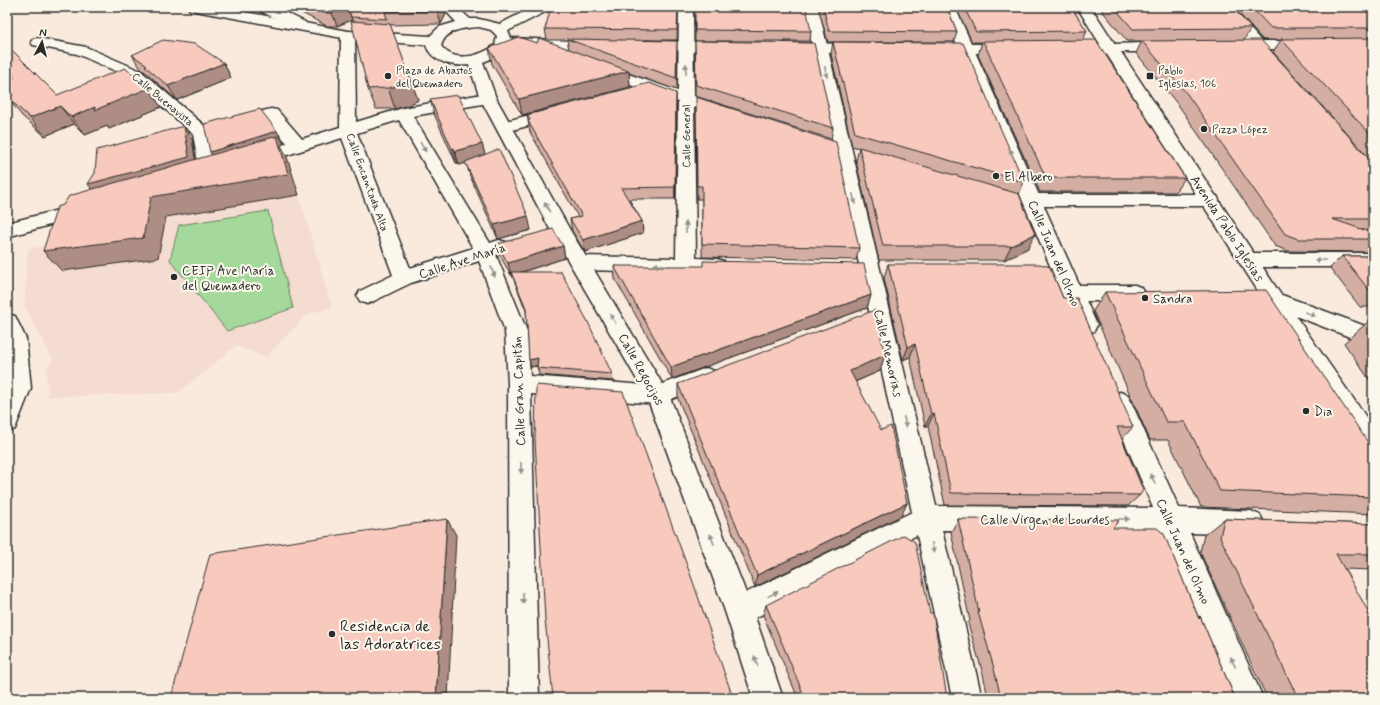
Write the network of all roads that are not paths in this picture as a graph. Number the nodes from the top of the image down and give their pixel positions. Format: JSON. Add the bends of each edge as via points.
{"nodes":[{"id":1,"x":195,"y":7,"type":"edge"},
{"id":2,"x":263,"y":7,"type":"edge"},
{"id":3,"x":449,"y":7,"type":"edge"},
{"id":4,"x":544,"y":7,"type":"edge"},
{"id":5,"x":686,"y":7,"type":"edge"},
{"id":6,"x":811,"y":7,"type":"edge"},
{"id":7,"x":948,"y":7,"type":"edge"},
{"id":8,"x":1084,"y":7,"type":"edge"},
{"id":9,"x":1223,"y":7,"type":"edge"},
{"id":10,"x":467,"y":24,"type":"junction"},
{"id":11,"x":300,"y":25,"type":"junction"},
{"id":12,"x":348,"y":35,"type":"junction"},
{"id":13,"x":502,"y":36,"type":"junction"},
{"id":14,"x":434,"y":41,"type":"junction"},
{"id":15,"x":38,"y":42,"type":"dead end"},
{"id":16,"x":535,"y":45,"type":"junction"},
{"id":17,"x":1257,"y":45,"type":"junction"},
{"id":18,"x":1319,"y":45,"type":"edge"},
{"id":19,"x":615,"y":46,"type":"edge"},
{"id":20,"x":631,"y":46,"type":"edge"},
{"id":21,"x":686,"y":46,"type":"junction"},
{"id":22,"x":1226,"y":46,"type":"edge"},
{"id":23,"x":742,"y":47,"type":"edge"},
{"id":24,"x":1180,"y":47,"type":"edge"},
{"id":25,"x":773,"y":48,"type":"edge"},
{"id":26,"x":820,"y":48,"type":"junction"},
{"id":27,"x":874,"y":49,"type":"edge"},
{"id":28,"x":920,"y":49,"type":"edge"},
{"id":29,"x":966,"y":49,"type":"junction"},
{"id":30,"x":1028,"y":49,"type":"edge"},
{"id":31,"x":1058,"y":49,"type":"edge"},
{"id":32,"x":1111,"y":49,"type":"junction"},
{"id":33,"x":475,"y":60,"type":"junction"},
{"id":34,"x":1283,"y":75,"type":"edge"},
{"id":35,"x":650,"y":88,"type":"junction"},
{"id":36,"x":627,"y":94,"type":"edge"},
{"id":37,"x":488,"y":98,"type":"junction"},
{"id":38,"x":686,"y":100,"type":"junction"},
{"id":39,"x":573,"y":108,"type":"edge"},
{"id":40,"x":403,"y":113,"type":"junction"},
{"id":41,"x":738,"y":117,"type":"edge"},
{"id":42,"x":504,"y":127,"type":"junction"},
{"id":43,"x":213,"y":129,"type":"junction"},
{"id":44,"x":348,"y":131,"type":"junction"},
{"id":45,"x":299,"y":146,"type":"junction"},
{"id":46,"x":1210,"y":200,"type":"junction"},
{"id":47,"x":1027,"y":203,"type":"junction"},
{"id":48,"x":100,"y":205,"type":"edge"},
{"id":49,"x":7,"y":230,"type":"edge"},
{"id":50,"x":515,"y":243,"type":"edge"},
{"id":51,"x":485,"y":251,"type":"junction"},
{"id":52,"x":1248,"y":260,"type":"junction"},
{"id":53,"x":1373,"y":260,"type":"edge"},
{"id":54,"x":581,"y":263,"type":"junction"},
{"id":55,"x":686,"y":266,"type":"junction"},
{"id":56,"x":734,"y":266,"type":"edge"},
{"id":57,"x":1038,"y":269,"type":"edge"},
{"id":58,"x":1062,"y":269,"type":"junction"},
{"id":59,"x":404,"y":278,"type":"junction"},
{"id":60,"x":1246,"y":291,"type":"edge"},
{"id":61,"x":1151,"y":292,"type":"edge"},
{"id":62,"x":1072,"y":293,"type":"junction"},
{"id":63,"x":1272,"y":295,"type":"junction"},
{"id":64,"x":367,"y":296,"type":"dead end"},
{"id":65,"x":880,"y":313,"type":"junction"},
{"id":66,"x":858,"y":321,"type":"edge"},
{"id":67,"x":7,"y":322,"type":"edge"},
{"id":68,"x":1373,"y":338,"type":"edge"},
{"id":69,"x":1094,"y":344,"type":"edge"},
{"id":70,"x":725,"y":370,"type":"edge"},
{"id":71,"x":1110,"y":381,"type":"edge"},
{"id":72,"x":519,"y":384,"type":"junction"},
{"id":73,"x":658,"y":395,"type":"junction"},
{"id":74,"x":7,"y":422,"type":"edge"},
{"id":75,"x":1373,"y":448,"type":"edge"},
{"id":76,"x":926,"y":518,"type":"junction"},
{"id":77,"x":1171,"y":520,"type":"junction"},
{"id":78,"x":1272,"y":523,"type":"edge"},
{"id":79,"x":738,"y":611,"type":"junction"},
{"id":80,"x":524,"y":698,"type":"edge"},
{"id":81,"x":768,"y":698,"type":"edge"},
{"id":82,"x":967,"y":698,"type":"edge"},
{"id":83,"x":1248,"y":698,"type":"edge"}],
"edges":[{"from":1,"to":11,"type":"street"},
{"from":2,"to":11,"type":"street"},
{"from":3,"to":10,"type":"street"},
{"from":4,"to":13,"type":"street"},
{"from":5,"to":21,"type":"street","name":"Calle General"},
{"from":6,"to":26,"type":"street","name":"Calle Memorias"},
{"from":7,"to":29,"type":"street","name":"Calle Juan del Olmo"},
{"from":8,"to":32,"type":"street","name":"Avenida Pablo Iglesias"},
{"from":9,"to":17,"type":"street"},
{"from":10,"to":13,"type":"street","via":[[487,24]]},
{"from":10,"to":14,"type":"street","via":[[448,29]]},
{"from":11,"to":12,"type":"street"},
{"from":12,"to":14,"type":"street"},
{"from":12,"to":44,"type":"street","name":"Calle Encantada Alta"},
{"from":13,"to":16,"type":"street"},
{"from":13,"to":33,"type":"street","via":[[493,53]]},
{"from":14,"to":33,"type":"street","via":[[433,46],[439,54],[448,59]]},
{"from":15,"to":43,"type":"street","name":"Calle Buenavista","via":[[81,50],[135,74]]},
{"from":16,"to":19,"type":"street"},
{"from":16,"to":35,"type":"street"},
{"from":17,"to":18,"type":"street"},
{"from":17,"to":22,"type":"street"},
{"from":17,"to":34,"type":"street"},
{"from":20,"to":21,"type":"street"},
{"from":21,"to":23,"type":"street"},
{"from":38,"to":21,"type":"street","name":"Calle General","one_way":true},
{"from":24,"to":32,"type":"street"},
{"from":25,"to":26,"type":"street"},
{"from":26,"to":27,"type":"street"},
{"from":26,"to":65,"type":"street","name":"Calle Memorias","one_way":true},
{"from":28,"to":29,"type":"street"},
{"from":29,"to":30,"type":"street"},
{"from":47,"to":29,"type":"street","name":"Calle Juan del Olmo","one_way":true},
{"from":31,"to":32,"type":"street"},
{"from":32,"to":46,"type":"street","name":"Avenida Pablo Iglesias"},
{"from":33,"to":37,"type":"street","name":"Calle Regocijos"},
{"from":35,"to":36,"type":"street"},
{"from":35,"to":38,"type":"street"},
{"from":37,"to":40,"type":"street"},
{"from":37,"to":42,"type":"street","name":"Calle Regocijos"},
{"from":38,"to":41,"type":"street"},
{"from":55,"to":38,"type":"street","name":"Calle General","one_way":true},
{"from":39,"to":42,"type":"street"},
{"from":40,"to":44,"type":"street"},
{"from":40,"to":51,"type":"street","name":"Calle Gran Capitán","one_way":true},
{"from":54,"to":42,"type":"street","name":"Calle Regocijos","one_way":true,"via":[[553,233]]},
{"from":43,"to":45,"type":"street","via":[[272,114]]},
{"from":43,"to":45,"type":"street","name":"Calle Buenavista","via":[[216,171]]},
{"from":44,"to":45,"type":"street"},
{"from":44,"to":59,"type":"street","name":"Calle Encantada Alta"},
{"from":46,"to":47,"type":"street"},
{"from":46,"to":52,"type":"street","name":"Avenida Pablo Iglesias"},
{"from":47,"to":58,"type":"street","name":"Calle Juan del Olmo"},
{"from":48,"to":49,"type":"street"},
{"from":50,"to":51,"type":"street","name":"Calle Ave María"},
{"from":51,"to":59,"type":"street","name":"Calle Ave María"},
{"from":51,"to":72,"type":"street","name":"Calle Gran Capitán","one_way":true,"via":[[516,331]]},
{"from":53,"to":52,"type":"street","one_way":true},
{"from":52,"to":63,"type":"street","name":"Avenida Pablo Iglesias"},
{"from":55,"to":54,"type":"street","one_way":true},
{"from":73,"to":54,"type":"street","name":"Calle Regocijos","one_way":true},
{"from":55,"to":56,"type":"street"},
{"from":57,"to":58,"type":"street"},
{"from":58,"to":62,"type":"street","name":"Calle Juan del Olmo"},
{"from":59,"to":64,"type":"street","name":"Calle Ave María"},
{"from":60,"to":63,"type":"street"},
{"from":61,"to":62,"type":"street"},
{"from":62,"to":69,"type":"street","name":"Calle Juan del Olmo"},
{"from":63,"to":68,"type":"street","one_way":true},
{"from":63,"to":75,"type":"street","name":"Avenida Pablo Iglesias"},
{"from":65,"to":66,"type":"street"},
{"from":65,"to":76,"type":"street","name":"Calle Memorias","one_way":true},
{"from":67,"to":74,"type":"street","via":[[16,338],[20,388]]},
{"from":70,"to":73,"type":"street"},
{"from":77,"to":71,"type":"street","name":"Calle Juan del Olmo","one_way":true},
{"from":72,"to":73,"type":"street"},
{"from":72,"to":80,"type":"street","name":"Calle Gran Capitán","one_way":true},
{"from":79,"to":73,"type":"street","name":"Calle Regocijos","one_way":true},
{"from":76,"to":77,"type":"street","name":"Calle Virgen de Lourdes","one_way":true},
{"from":79,"to":76,"type":"street","name":"Calle Virgen de Lourdes","one_way":true},
{"from":76,"to":82,"type":"street","name":"Calle Memorias","one_way":true},
{"from":77,"to":78,"type":"street","name":"Calle Virgen de Lourdes"},
{"from":83,"to":77,"type":"street","name":"Calle Juan del Olmo","one_way":true},
{"from":81,"to":79,"type":"street","name":"Calle Regocijos","one_way":true}]}
